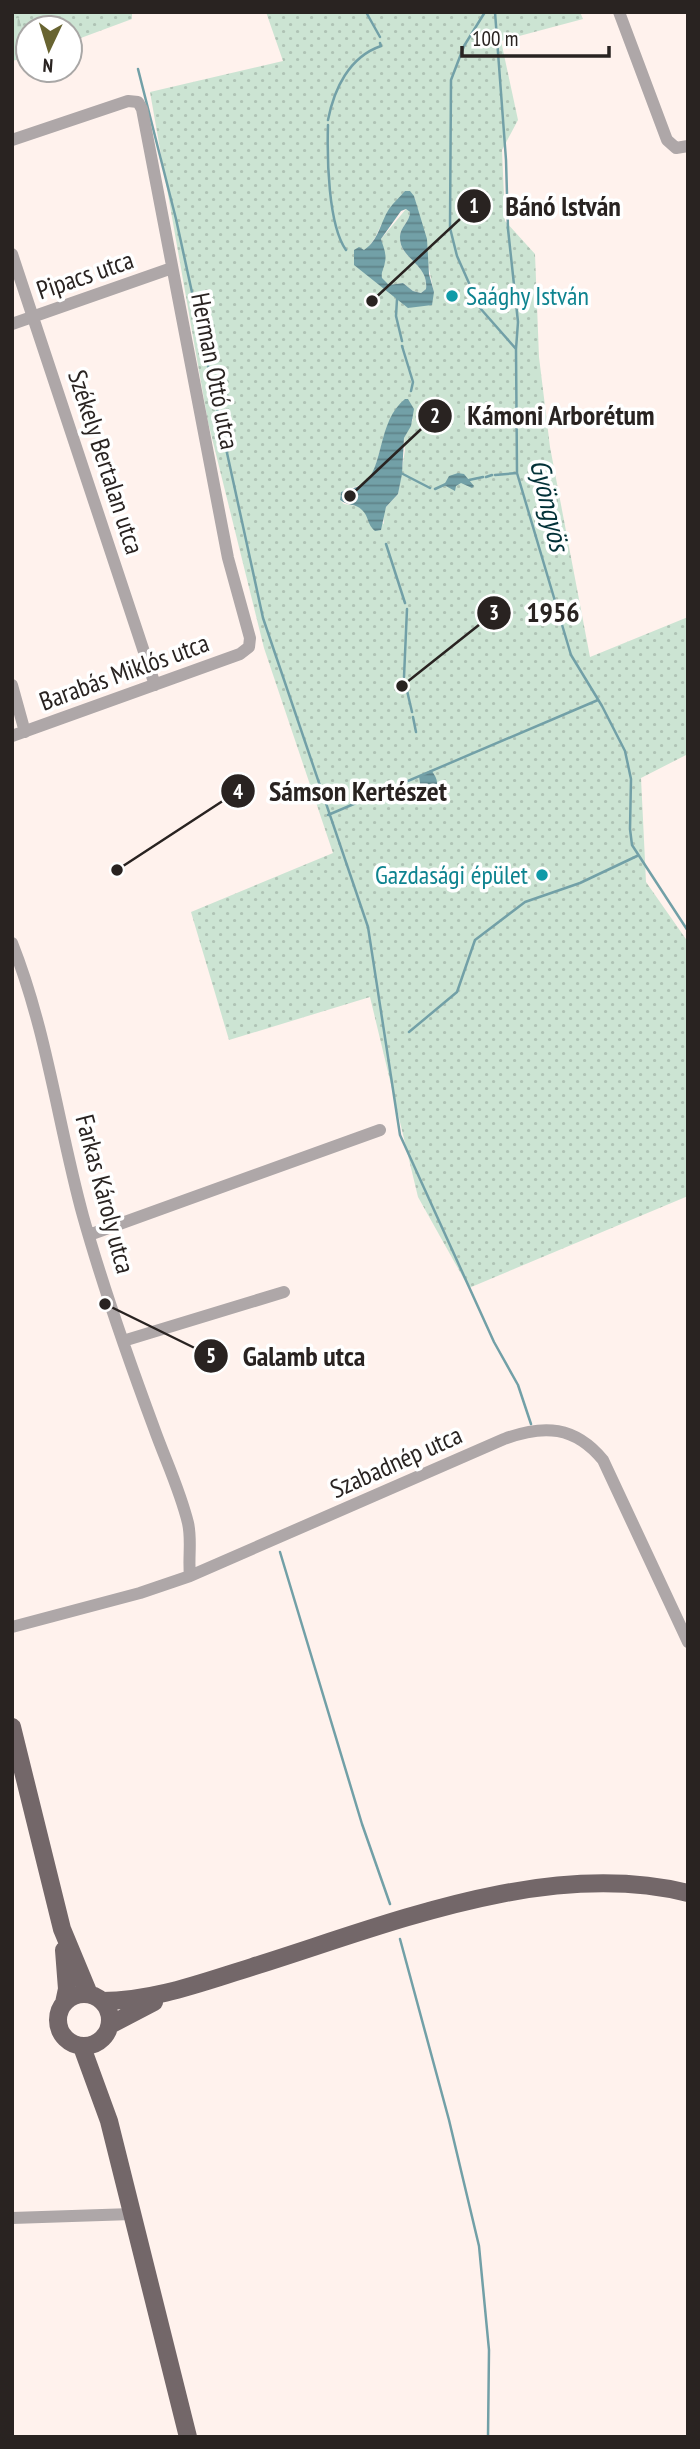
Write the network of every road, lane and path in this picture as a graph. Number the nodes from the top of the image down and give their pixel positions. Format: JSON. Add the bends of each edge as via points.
{"nodes":[{"id":1,"x":619,"y":12,"type":"edge"},
{"id":2,"x":12,"y":140,"type":"edge"},
{"id":3,"x":688,"y":146,"type":"edge"},
{"id":4,"x":12,"y":254,"type":"edge"},
{"id":5,"x":172,"y":268,"type":"junction"},
{"id":6,"x":33,"y":317,"type":"junction"},
{"id":7,"x":12,"y":324,"type":"edge"},
{"id":8,"x":249,"y":647,"type":"joint"},
{"id":9,"x":12,"y":685,"type":"edge"},
{"id":10,"x":155,"y":685,"type":"junction"},
{"id":11,"x":18,"y":734,"type":"edge"},
{"id":12,"x":12,"y":943,"type":"edge"},
{"id":13,"x":380,"y":1130,"type":"dead end"},
{"id":14,"x":89,"y":1235,"type":"junction"},
{"id":15,"x":284,"y":1292,"type":"dead end"},
{"id":16,"x":123,"y":1341,"type":"junction"},
{"id":17,"x":190,"y":1576,"type":"junction"},
{"id":18,"x":12,"y":1627,"type":"edge"},
{"id":19,"x":688,"y":1642,"type":"edge"},
{"id":20,"x":12,"y":1727,"type":"edge"},
{"id":21,"x":688,"y":1893,"type":"edge"},
{"id":22,"x":62,"y":1929,"type":"junction"},
{"id":23,"x":176,"y":1991,"type":"junction"},
{"id":24,"x":96,"y":1998,"type":"junction"},
{"id":25,"x":64,"y":2003,"type":"junction"},
{"id":26,"x":110,"y":2025,"type":"junction"},
{"id":27,"x":100,"y":2042,"type":"junction"},
{"id":28,"x":82,"y":2047,"type":"junction"},
{"id":29,"x":109,"y":2121,"type":"junction"},
{"id":30,"x":132,"y":2214,"type":"junction"},
{"id":31,"x":12,"y":2218,"type":"edge"},
{"id":32,"x":188,"y":2437,"type":"edge"}],
"edges":[{"from":1,"to":3,"type":"street","via":[[667,140],[676,148]]},
{"from":2,"to":5,"type":"street","name":"Herman Ottó utca","via":[[128,101],[138,102]]},
{"from":4,"to":6,"type":"street","name":"Székely Bertalan utca"},
{"from":5,"to":6,"type":"street","name":"Pipacs utca"},
{"from":5,"to":8,"type":"street","name":"Herman Ottó utca"},
{"from":6,"to":7,"type":"street","name":"Pipacs utca"},
{"from":6,"to":10,"type":"street","name":"Székely Bertalan utca"},
{"from":8,"to":10,"type":"street","name":"Barabás Miklós utca"},
{"from":9,"to":11,"type":"street"},
{"from":10,"to":11,"type":"street","name":"Barabás Miklós utca"},
{"from":12,"to":14,"type":"street","name":"Farkas Károly utca","via":[[37,1014]]},
{"from":13,"to":14,"type":"street"},
{"from":14,"to":16,"type":"street","name":"Farkas Károly utca"},
{"from":15,"to":16,"type":"street"},
{"from":16,"to":17,"type":"street","name":"Farkas Károly utca","via":[[188,1521]]},
{"from":17,"to":18,"type":"street","name":"Szabadnép utca"},
{"from":17,"to":19,"type":"street","name":"Szabadnép utca","via":[[504,1439],[543,1429],[559,1430],[595,1450],[609,1469]]},
{"from":20,"to":22,"type":"main road"},
{"from":21,"to":23,"type":"main road","via":[[593,1884],[504,1893],[430,1911]]},
{"from":22,"to":24,"type":"main road"},
{"from":22,"to":25,"type":"main road"},
{"from":23,"to":24,"type":"main road","via":[[124,2001]]},
{"from":23,"to":26,"type":"main road"},
{"from":24,"to":25,"type":"main road","via":[[71,1997]]},
{"from":24,"to":26,"type":"main road","via":[[108,2008]]},
{"from":25,"to":28,"type":"main road","via":[[58,2028],[66,2040]]},
{"from":26,"to":27,"type":"main road"},
{"from":27,"to":28,"type":"main road"},
{"from":27,"to":29,"type":"main road"},
{"from":28,"to":29,"type":"main road"},
{"from":29,"to":30,"type":"main road"},
{"from":30,"to":31,"type":"street"},
{"from":30,"to":32,"type":"main road"}]}
